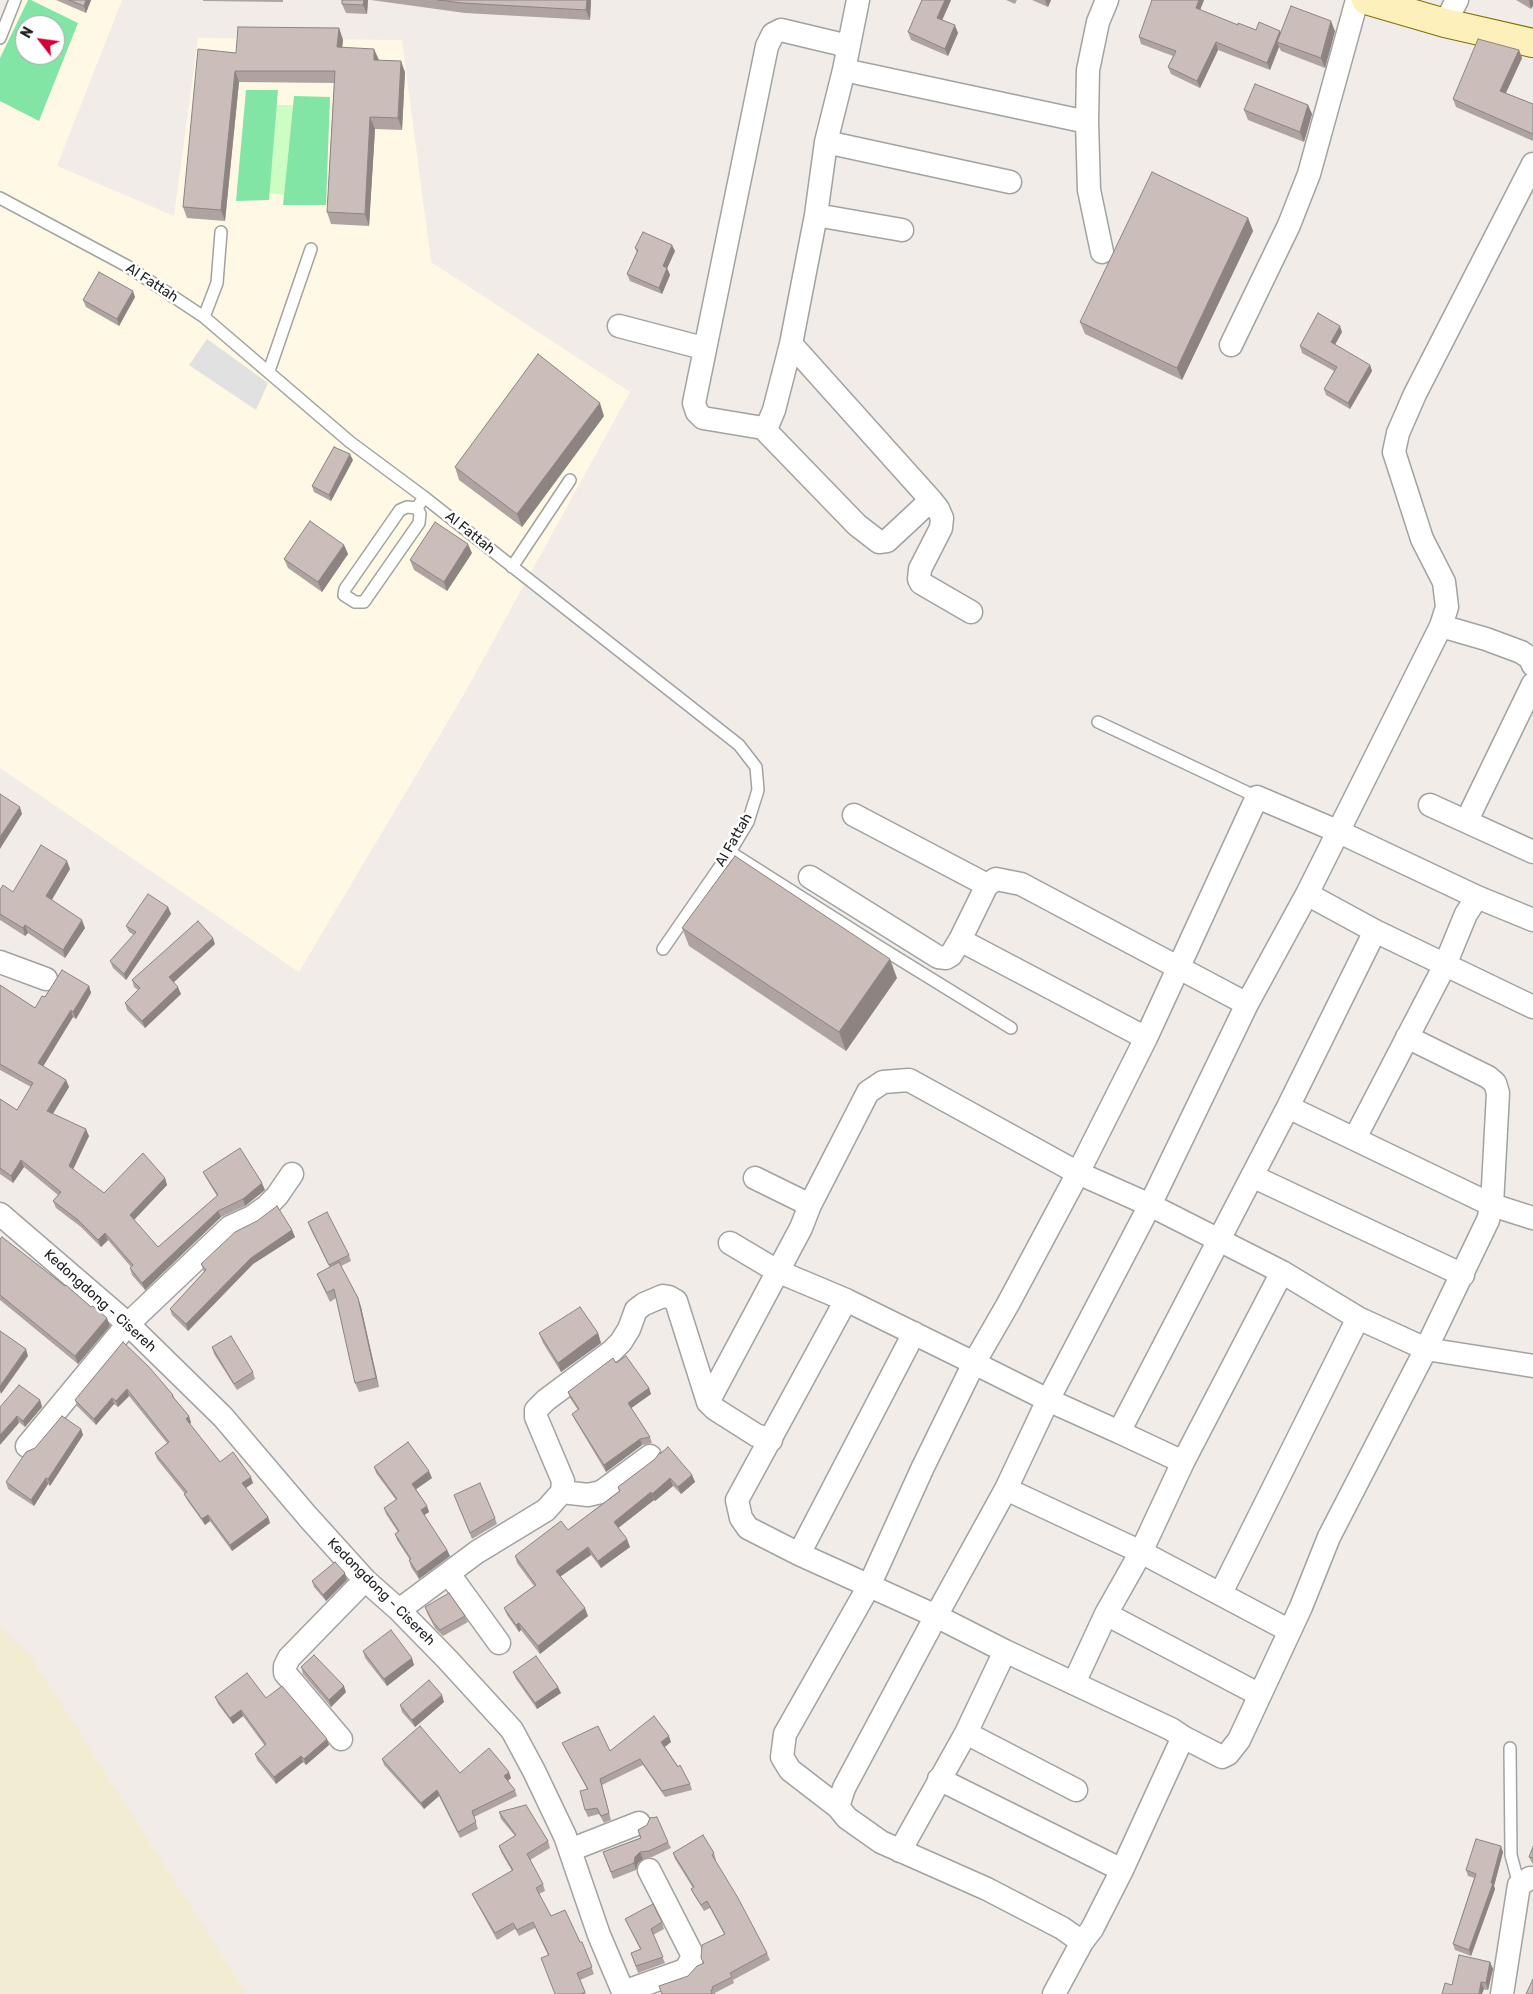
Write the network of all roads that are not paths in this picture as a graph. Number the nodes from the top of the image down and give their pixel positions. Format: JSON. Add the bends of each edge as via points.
{"nodes":[{"id":1,"x":14,"y":0,"type":"edge"},
{"id":2,"x":858,"y":0,"type":"edge"},
{"id":3,"x":1107,"y":0,"type":"edge"},
{"id":4,"x":1357,"y":0,"type":"edge"},
{"id":5,"x":1366,"y":0,"type":"edge"},
{"id":6,"x":1451,"y":11,"type":"edge"},
{"id":7,"x":0,"y":38,"type":"edge"},
{"id":8,"x":1533,"y":44,"type":"edge"},
{"id":9,"x":848,"y":46,"type":"junction"},
{"id":10,"x":844,"y":70,"type":"junction"},
{"id":11,"x":1087,"y":122,"type":"junction"},
{"id":12,"x":826,"y":142,"type":"junction"},
{"id":13,"x":1533,"y":164,"type":"edge"},
{"id":14,"x":1010,"y":182,"type":"dead end"},
{"id":15,"x":0,"y":198,"type":"edge"},
{"id":16,"x":816,"y":215,"type":"junction"},
{"id":17,"x":902,"y":230,"type":"dead end"},
{"id":18,"x":221,"y":232,"type":"dead end"},
{"id":19,"x":310,"y":249,"type":"dead end"},
{"id":20,"x":1102,"y":252,"type":"dead end"},
{"id":21,"x":204,"y":317,"type":"junction"},
{"id":22,"x":619,"y":326,"type":"dead end"},
{"id":23,"x":791,"y":344,"type":"junction"},
{"id":24,"x":1231,"y":345,"type":"dead end"},
{"id":25,"x":704,"y":348,"type":"junction"},
{"id":26,"x":269,"y":371,"type":"junction"},
{"id":27,"x":762,"y":428,"type":"junction"},
{"id":28,"x":570,"y":480,"type":"dead end"},
{"id":29,"x":424,"y":496,"type":"junction"},
{"id":30,"x":931,"y":500,"type":"junction"},
{"id":31,"x":417,"y":508,"type":"junction"},
{"id":32,"x":512,"y":566,"type":"junction"},
{"id":33,"x":972,"y":612,"type":"dead end"},
{"id":34,"x":1441,"y":626,"type":"junction"},
{"id":35,"x":1533,"y":665,"type":"edge"},
{"id":36,"x":1533,"y":684,"type":"edge"},
{"id":37,"x":1098,"y":722,"type":"dead end"},
{"id":38,"x":1256,"y":797,"type":"junction"},
{"id":39,"x":1430,"y":805,"type":"dead end"},
{"id":40,"x":854,"y":815,"type":"dead end"},
{"id":41,"x":1467,"y":820,"type":"junction"},
{"id":42,"x":1337,"y":831,"type":"junction"},
{"id":43,"x":730,"y":852,"type":"junction"},
{"id":44,"x":1533,"y":852,"type":"edge"},
{"id":45,"x":810,"y":877,"type":"dead end"},
{"id":46,"x":987,"y":885,"type":"junction"},
{"id":47,"x":1307,"y":894,"type":"junction"},
{"id":48,"x":1477,"y":897,"type":"junction"},
{"id":49,"x":1533,"y":920,"type":"edge"},
{"id":50,"x":1375,"y":931,"type":"junction"},
{"id":51,"x":960,"y":940,"type":"junction"},
{"id":52,"x":664,"y":949,"type":"dead end"},
{"id":53,"x":0,"y":962,"type":"edge"},
{"id":54,"x":1445,"y":965,"type":"junction"},
{"id":55,"x":1178,"y":966,"type":"junction"},
{"id":56,"x":46,"y":979,"type":"dead end"},
{"id":57,"x":1247,"y":1004,"type":"junction"},
{"id":58,"x":1533,"y":1007,"type":"edge"},
{"id":59,"x":1011,"y":1028,"type":"dead end"},
{"id":60,"x":1407,"y":1037,"type":"junction"},
{"id":61,"x":1146,"y":1038,"type":"junction"},
{"id":62,"x":1288,"y":1107,"type":"junction"},
{"id":63,"x":1355,"y":1138,"type":"junction"},
{"id":64,"x":1078,"y":1173,"type":"junction"},
{"id":65,"x":292,"y":1174,"type":"dead end"},
{"id":66,"x":1252,"y":1176,"type":"junction"},
{"id":67,"x":755,"y":1178,"type":"dead end"},
{"id":68,"x":810,"y":1205,"type":"junction"},
{"id":69,"x":1150,"y":1205,"type":"junction"},
{"id":70,"x":1492,"y":1205,"type":"junction"},
{"id":71,"x":0,"y":1214,"type":"edge"},
{"id":72,"x":1533,"y":1218,"type":"edge"},
{"id":73,"x":1218,"y":1240,"type":"junction"},
{"id":74,"x":730,"y":1243,"type":"dead end"},
{"id":75,"x":777,"y":1271,"type":"junction"},
{"id":76,"x":1282,"y":1272,"type":"junction"},
{"id":77,"x":1462,"y":1275,"type":"junction"},
{"id":78,"x":846,"y":1300,"type":"junction"},
{"id":79,"x":1358,"y":1318,"type":"junction"},
{"id":80,"x":128,"y":1324,"type":"junction"},
{"id":81,"x":914,"y":1333,"type":"junction"},
{"id":82,"x":1426,"y":1349,"type":"junction"},
{"id":83,"x":974,"y":1363,"type":"junction"},
{"id":84,"x":1533,"y":1366,"type":"edge"},
{"id":85,"x":1048,"y":1400,"type":"junction"},
{"id":86,"x":708,"y":1402,"type":"junction"},
{"id":87,"x":1119,"y":1432,"type":"junction"},
{"id":88,"x":771,"y":1440,"type":"junction"},
{"id":89,"x":27,"y":1446,"type":"dead end"},
{"id":90,"x":650,"y":1456,"type":"dead end"},
{"id":91,"x":1183,"y":1462,"type":"junction"},
{"id":92,"x":1006,"y":1489,"type":"junction"},
{"id":93,"x":562,"y":1492,"type":"junction"},
{"id":94,"x":1141,"y":1552,"type":"junction"},
{"id":95,"x":799,"y":1554,"type":"junction"},
{"id":96,"x":449,"y":1574,"type":"junction"},
{"id":97,"x":366,"y":1580,"type":"junction"},
{"id":98,"x":869,"y":1586,"type":"junction"},
{"id":99,"x":1220,"y":1593,"type":"junction"},
{"id":100,"x":399,"y":1610,"type":"junction"},
{"id":101,"x":1106,"y":1614,"type":"junction"},
{"id":102,"x":936,"y":1616,"type":"junction"},
{"id":103,"x":1290,"y":1631,"type":"junction"},
{"id":104,"x":499,"y":1643,"type":"dead end"},
{"id":105,"x":1005,"y":1651,"type":"junction"},
{"id":106,"x":1074,"y":1683,"type":"junction"},
{"id":107,"x":1260,"y":1695,"type":"junction"},
{"id":108,"x":966,"y":1733,"type":"junction"},
{"id":109,"x":1183,"y":1737,"type":"junction"},
{"id":110,"x":341,"y":1739,"type":"dead end"},
{"id":111,"x":1510,"y":1748,"type":"dead end"},
{"id":112,"x":939,"y":1779,"type":"junction"},
{"id":113,"x":1076,"y":1790,"type":"dead end"},
{"id":114,"x":838,"y":1807,"type":"junction"},
{"id":115,"x":639,"y":1823,"type":"dead end"},
{"id":116,"x":570,"y":1850,"type":"junction"},
{"id":117,"x":900,"y":1851,"type":"junction"},
{"id":118,"x":649,"y":1870,"type":"dead end"},
{"id":119,"x":1122,"y":1870,"type":"junction"},
{"id":120,"x":1526,"y":1881,"type":"edge"},
{"id":121,"x":1082,"y":1942,"type":"junction"},
{"id":122,"x":623,"y":1993,"type":"edge"},
{"id":123,"x":1054,"y":1994,"type":"edge"},
{"id":124,"x":1502,"y":1994,"type":"edge"}],
"edges":[{"from":1,"to":7,"type":"lane"},
{"from":2,"to":9,"type":"street"},
{"from":3,"to":11,"type":"street","via":[[1098,22],[1088,70]]},
{"from":4,"to":24,"type":"street","via":[[1309,174],[1289,225]]},
{"from":5,"to":6,"type":"street"},
{"from":6,"to":8,"type":"street"},
{"from":9,"to":10,"type":"street"},
{"from":9,"to":25,"type":"street","via":[[781,30],[773,34],[767,46]]},
{"from":10,"to":11,"type":"street"},
{"from":10,"to":12,"type":"street"},
{"from":11,"to":20,"type":"street","via":[[1089,190]]},
{"from":12,"to":14,"type":"street"},
{"from":12,"to":16,"type":"street"},
{"from":13,"to":34,"type":"street","via":[[1415,394],[1398,433],[1394,452],[1422,539],[1444,582],[1448,607]]},
{"from":15,"to":21,"type":"lane","name":"Al Fattah","via":[[127,266]]},
{"from":16,"to":17,"type":"street"},
{"from":16,"to":23,"type":"street"},
{"from":18,"to":21,"type":"lane","via":[[217,283]]},
{"from":19,"to":26,"type":"lane"},
{"from":21,"to":26,"type":"lane","name":"Al Fattah"},
{"from":22,"to":25,"type":"street"},
{"from":23,"to":27,"type":"street","via":[[774,410]]},
{"from":23,"to":30,"type":"street"},
{"from":25,"to":27,"type":"street","via":[[694,403],[697,412],[703,418]]},
{"from":26,"to":29,"type":"lane","name":"Al Fattah","via":[[350,442]]},
{"from":27,"to":30,"type":"street","via":[[857,525],[879,542],[887,541]]},
{"from":28,"to":32,"type":"lane"},
{"from":29,"to":31,"type":"lane"},
{"from":29,"to":32,"type":"lane","name":"Al Fattah"},
{"from":30,"to":33,"type":"street","via":[[942,518],[941,528],[920,569],[919,579]]},
{"from":31,"to":31,"type":"lane","via":[[420,514],[418,523],[364,602],[355,602],[344,595],[345,588],[400,510]]},
{"from":32,"to":43,"type":"lane","name":"Al Fattah","via":[[739,745],[756,767],[758,790],[748,822]]},
{"from":34,"to":35,"type":"street","via":[[1521,652],[1530,658]]},
{"from":34,"to":42,"type":"street"},
{"from":36,"to":41,"type":"street"},
{"from":37,"to":38,"type":"lane"},
{"from":38,"to":42,"type":"street"},
{"from":38,"to":55,"type":"street"},
{"from":39,"to":41,"type":"street"},
{"from":40,"to":46,"type":"street"},
{"from":41,"to":44,"type":"street"},
{"from":42,"to":47,"type":"street"},
{"from":42,"to":48,"type":"street"},
{"from":43,"to":52,"type":"lane","name":"Al Fattah"},
{"from":43,"to":59,"type":"lane"},
{"from":45,"to":51,"type":"street","via":[[938,957],[951,955]]},
{"from":46,"to":51,"type":"street"},
{"from":46,"to":55,"type":"street","via":[[996,879],[1021,884]]},
{"from":47,"to":50,"type":"street"},
{"from":47,"to":57,"type":"street"},
{"from":48,"to":49,"type":"street"},
{"from":48,"to":54,"type":"street","via":[[1466,914]]},
{"from":50,"to":54,"type":"street"},
{"from":50,"to":62,"type":"street"},
{"from":51,"to":61,"type":"street"},
{"from":53,"to":56,"type":"street"},
{"from":54,"to":58,"type":"street"},
{"from":54,"to":60,"type":"street"},
{"from":55,"to":57,"type":"street"},
{"from":55,"to":61,"type":"street"},
{"from":57,"to":69,"type":"street"},
{"from":60,"to":63,"type":"street"},
{"from":60,"to":70,"type":"street","via":[[1495,1083],[1498,1093]]},
{"from":61,"to":64,"type":"street"},
{"from":62,"to":63,"type":"street"},
{"from":62,"to":66,"type":"street"},
{"from":63,"to":70,"type":"street"},
{"from":64,"to":68,"type":"street","via":[[909,1080],[883,1082],[868,1092]]},
{"from":64,"to":69,"type":"street"},
{"from":64,"to":83,"type":"street"},
{"from":65,"to":80,"type":"street","via":[[266,1207],[230,1227]]},
{"from":66,"to":73,"type":"street"},
{"from":66,"to":77,"type":"street"},
{"from":67,"to":68,"type":"street"},
{"from":68,"to":75,"type":"street"},
{"from":69,"to":73,"type":"street"},
{"from":69,"to":85,"type":"street"},
{"from":70,"to":72,"type":"street"},
{"from":70,"to":77,"type":"street"},
{"from":71,"to":80,"type":"street","name":"Kedongdong - Cisereh"},
{"from":73,"to":76,"type":"street"},
{"from":73,"to":87,"type":"street"},
{"from":74,"to":75,"type":"street"},
{"from":75,"to":78,"type":"street"},
{"from":75,"to":86,"type":"street"},
{"from":76,"to":79,"type":"street"},
{"from":76,"to":91,"type":"street"},
{"from":77,"to":82,"type":"street"},
{"from":78,"to":81,"type":"street"},
{"from":78,"to":88,"type":"street"},
{"from":79,"to":82,"type":"street"},
{"from":79,"to":99,"type":"street"},
{"from":80,"to":89,"type":"street"},
{"from":80,"to":97,"type":"street","name":"Kedongdong - Cisereh","via":[[223,1417]]},
{"from":81,"to":83,"type":"street"},
{"from":81,"to":95,"type":"street"},
{"from":82,"to":84,"type":"street"},
{"from":82,"to":103,"type":"street","via":[[1329,1537]]},
{"from":83,"to":85,"type":"street"},
{"from":83,"to":98,"type":"street"},
{"from":85,"to":87,"type":"street"},
{"from":85,"to":92,"type":"street"},
{"from":86,"to":88,"type":"street","via":[[756,1435]]},
{"from":86,"to":93,"type":"street","via":[[676,1301],[663,1296],[644,1304],[636,1310],[629,1329],[612,1351],[536,1410],[563,1481]]},
{"from":87,"to":91,"type":"street"},
{"from":88,"to":95,"type":"street","via":[[737,1500],[741,1518],[748,1528]]},
{"from":90,"to":93,"type":"street","via":[[601,1492],[588,1496]]},
{"from":91,"to":94,"type":"street"},
{"from":92,"to":94,"type":"street"},
{"from":92,"to":102,"type":"street"},
{"from":93,"to":96,"type":"street","via":[[546,1510],[477,1552]]},
{"from":94,"to":99,"type":"street"},
{"from":94,"to":101,"type":"street"},
{"from":95,"to":98,"type":"street"},
{"from":96,"to":100,"type":"street"},
{"from":96,"to":104,"type":"street"},
{"from":97,"to":100,"type":"street","name":"Kedongdong - Cisereh"},
{"from":97,"to":110,"type":"street","via":[[289,1658],[285,1666],[284,1674]]},
{"from":98,"to":102,"type":"street"},
{"from":98,"to":114,"type":"street","via":[[785,1734],[782,1748],[782,1758],[790,1770]]},
{"from":99,"to":103,"type":"street"},
{"from":100,"to":116,"type":"street","name":"Kedongdong - Cisereh","via":[[512,1730]]},
{"from":101,"to":106,"type":"street"},
{"from":101,"to":107,"type":"street"},
{"from":102,"to":105,"type":"street"},
{"from":102,"to":114,"type":"street","via":[[844,1788]]},
{"from":103,"to":107,"type":"street"},
{"from":105,"to":106,"type":"street"},
{"from":105,"to":108,"type":"street"},
{"from":106,"to":109,"type":"street"},
{"from":107,"to":109,"type":"street","via":[[1240,1740],[1228,1754],[1222,1757]]},
{"from":108,"to":112,"type":"street"},
{"from":108,"to":113,"type":"street"},
{"from":109,"to":119,"type":"street"},
{"from":111,"to":120,"type":"lane","via":[[1511,1855]]},
{"from":112,"to":117,"type":"street"},
{"from":112,"to":119,"type":"street"},
{"from":114,"to":117,"type":"street","via":[[847,1818]]},
{"from":115,"to":116,"type":"street"},
{"from":116,"to":122,"type":"street","name":"Kedongdong - Cisereh"},
{"from":117,"to":121,"type":"street","via":[[987,1889]]},
{"from":118,"to":122,"type":"street","via":[[692,1959],[686,1970]]},
{"from":119,"to":121,"type":"street"},
{"from":120,"to":124,"type":"street"},
{"from":121,"to":123,"type":"street"}]}
